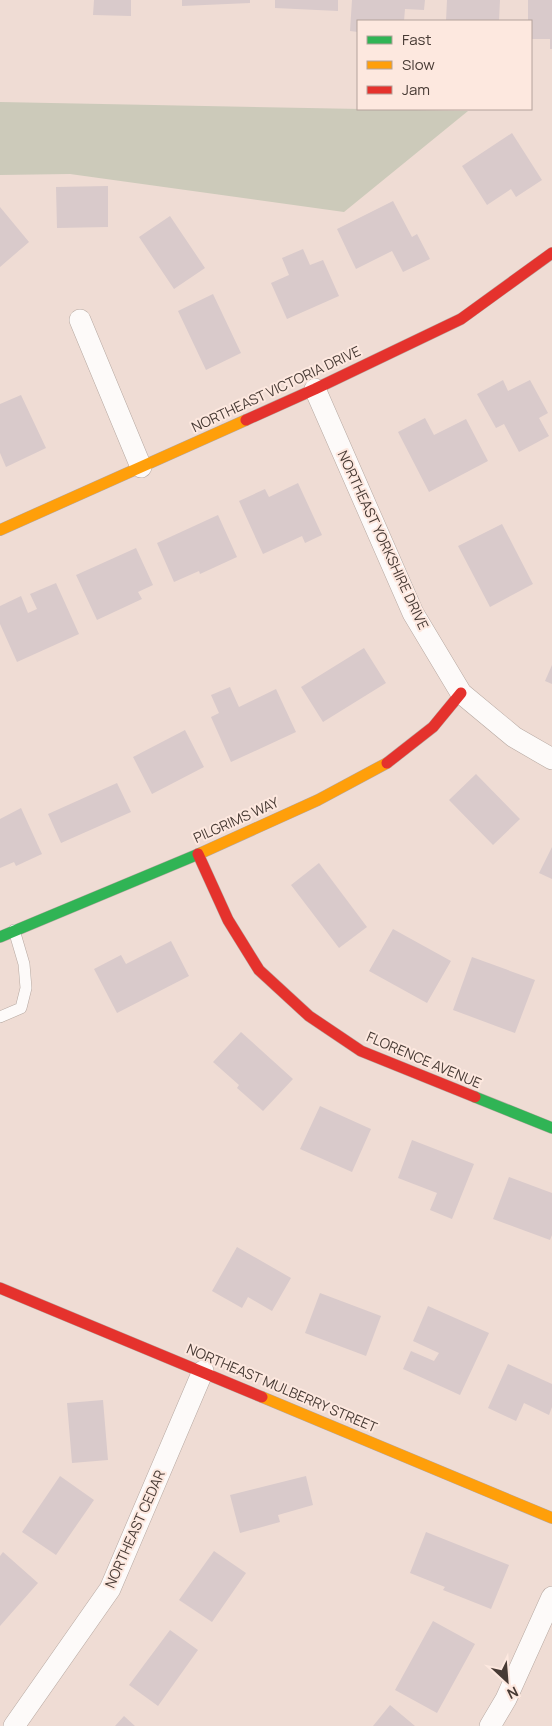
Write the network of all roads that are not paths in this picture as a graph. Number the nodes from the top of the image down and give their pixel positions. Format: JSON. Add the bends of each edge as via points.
{"nodes":[{"id":1,"x":552,"y":254,"type":"edge"},
{"id":2,"x":80,"y":320,"type":"dead end"},
{"id":3,"x":315,"y":389,"type":"junction"},
{"id":4,"x":140,"y":467,"type":"junction"},
{"id":5,"x":0,"y":530,"type":"edge"},
{"id":6,"x":461,"y":693,"type":"junction"},
{"id":7,"x":552,"y":759,"type":"edge"},
{"id":8,"x":198,"y":854,"type":"junction"},
{"id":9,"x":14,"y":930,"type":"junction"},
{"id":10,"x":0,"y":937,"type":"edge"},
{"id":11,"x":0,"y":1017,"type":"edge"},
{"id":12,"x":552,"y":1128,"type":"edge"},
{"id":13,"x":0,"y":1288,"type":"edge"},
{"id":14,"x":203,"y":1371,"type":"junction"},
{"id":15,"x":552,"y":1518,"type":"edge"},
{"id":16,"x":552,"y":1597,"type":"edge"},
{"id":17,"x":14,"y":1726,"type":"edge"},
{"id":18,"x":490,"y":1726,"type":"edge"}],
"edges":[{"from":1,"to":3,"type":"street","name":"NORTHEAST VICTORIA DRIVE","via":[[461,318]]},
{"from":2,"to":4,"type":"street"},
{"from":3,"to":4,"type":"street","name":"NORTHEAST VICTORIA DRIVE"},
{"from":3,"to":6,"type":"street","name":"NORTHEAST YORKSHIRE DRIVE","via":[[413,613]]},
{"from":4,"to":5,"type":"street","name":"NORTHEAST VICTORIA DRIVE"},
{"from":6,"to":7,"type":"street","name":"NORTHEAST YORKSHIRE DRIVE","via":[[514,737]]},
{"from":6,"to":8,"type":"street","name":"PILGRIMS WAY","via":[[432,727],[385,765],[318,800]]},
{"from":8,"to":9,"type":"street","name":"PILGRIMS WAY"},
{"from":8,"to":12,"type":"street","name":"FLORENCE AVENUE","via":[[228,920],[259,970],[309,1016],[361,1052]]},
{"from":9,"to":10,"type":"street","name":"PILGRIMS WAY"},
{"from":9,"to":11,"type":"lane","via":[[24,964],[26,988],[21,1008]]},
{"from":13,"to":14,"type":"street","name":"NORTHEAST MULBERRY STREET"},
{"from":14,"to":15,"type":"street","name":"NORTHEAST MULBERRY STREET"},
{"from":14,"to":17,"type":"street","name":"NORTHEAST CEDAR","via":[[110,1589]]},
{"from":16,"to":18,"type":"street","via":[[506,1699]]}]}
